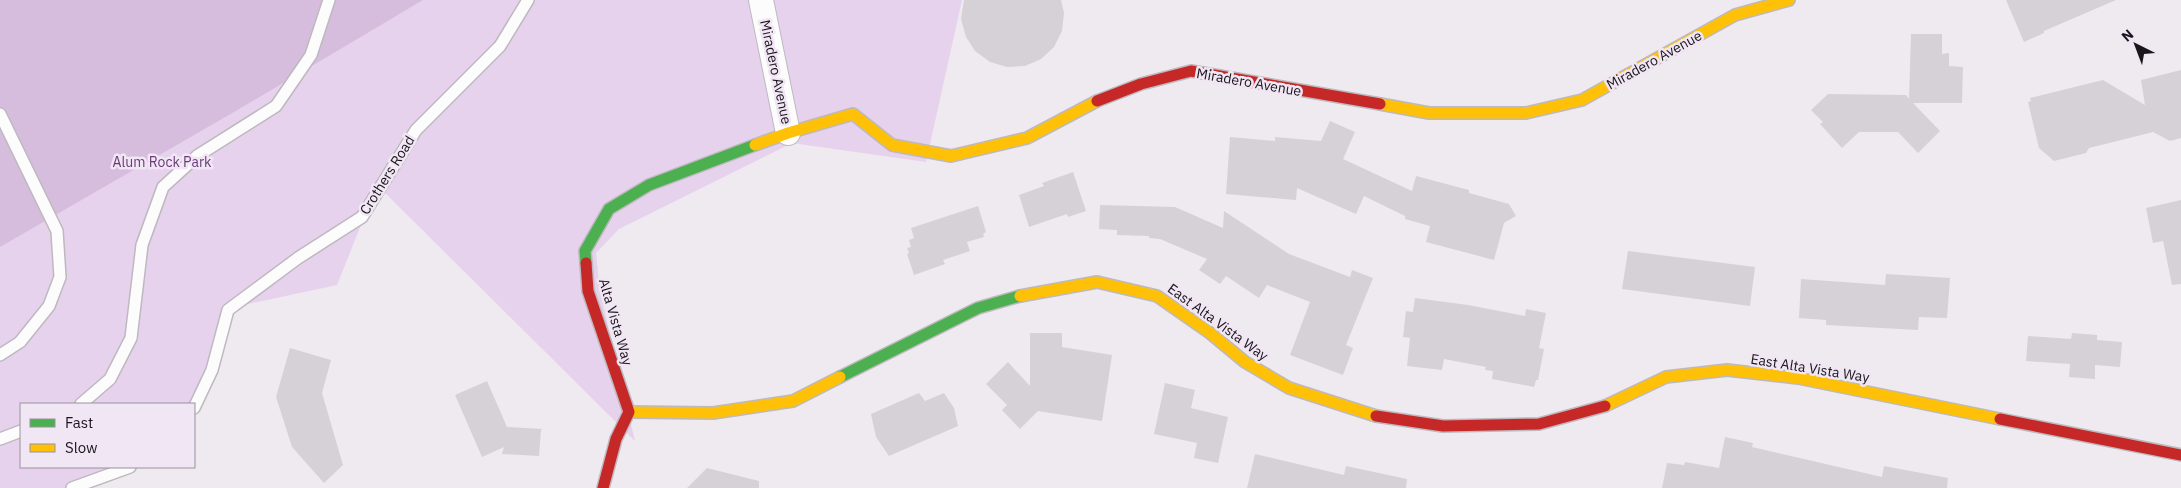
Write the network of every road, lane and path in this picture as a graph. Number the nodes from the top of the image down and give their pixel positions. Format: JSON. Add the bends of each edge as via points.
{"nodes":[{"id":1,"x":329,"y":0,"type":"edge"},
{"id":2,"x":528,"y":0,"type":"edge"},
{"id":3,"x":761,"y":0,"type":"edge"},
{"id":4,"x":1789,"y":0,"type":"edge"},
{"id":5,"x":0,"y":114,"type":"edge"},
{"id":6,"x":788,"y":134,"type":"junction"},
{"id":7,"x":0,"y":355,"type":"edge"},
{"id":8,"x":82,"y":403,"type":"edge"},
{"id":9,"x":195,"y":406,"type":"edge"},
{"id":10,"x":629,"y":412,"type":"junction"},
{"id":11,"x":20,"y":430,"type":"edge"},
{"id":12,"x":0,"y":439,"type":"edge"},
{"id":13,"x":2181,"y":455,"type":"edge"},
{"id":14,"x":127,"y":468,"type":"edge"},
{"id":15,"x":72,"y":488,"type":"edge"},
{"id":16,"x":603,"y":488,"type":"edge"}],
"edges":[{"from":1,"to":8,"type":"lane","via":[[312,55],[276,106],[197,156],[163,188],[142,245],[131,338],[110,379]]},
{"from":2,"to":9,"type":"lane","name":"Crothers Road","via":[[500,46],[416,130],[362,217],[298,258],[228,310],[212,370]]},
{"from":3,"to":6,"type":"street","name":"Miradero Avenue"},
{"from":4,"to":6,"type":"street","name":"Miradero Avenue","via":[[1735,15],[1582,100],[1526,113],[1428,113],[1191,72],[1141,84],[1089,104],[1027,138],[951,156],[892,145],[853,114]]},
{"from":5,"to":7,"type":"lane","via":[[57,231],[60,277],[49,306],[20,342]]},
{"from":6,"to":10,"type":"street","name":"Alta Vista Way","via":[[650,185],[609,209],[585,251],[588,291]]},
{"from":10,"to":13,"type":"street","name":"East Alta Vista Way","via":[[713,413],[793,402],[978,308],[1026,294],[1097,282],[1157,296],[1245,362],[1289,388],[1380,417],[1443,426],[1539,424],[1600,408],[1666,377],[1727,370],[1798,378]]},
{"from":10,"to":16,"type":"street","via":[[616,439]]},
{"from":11,"to":12,"type":"lane"},
{"from":14,"to":15,"type":"lane"}]}
